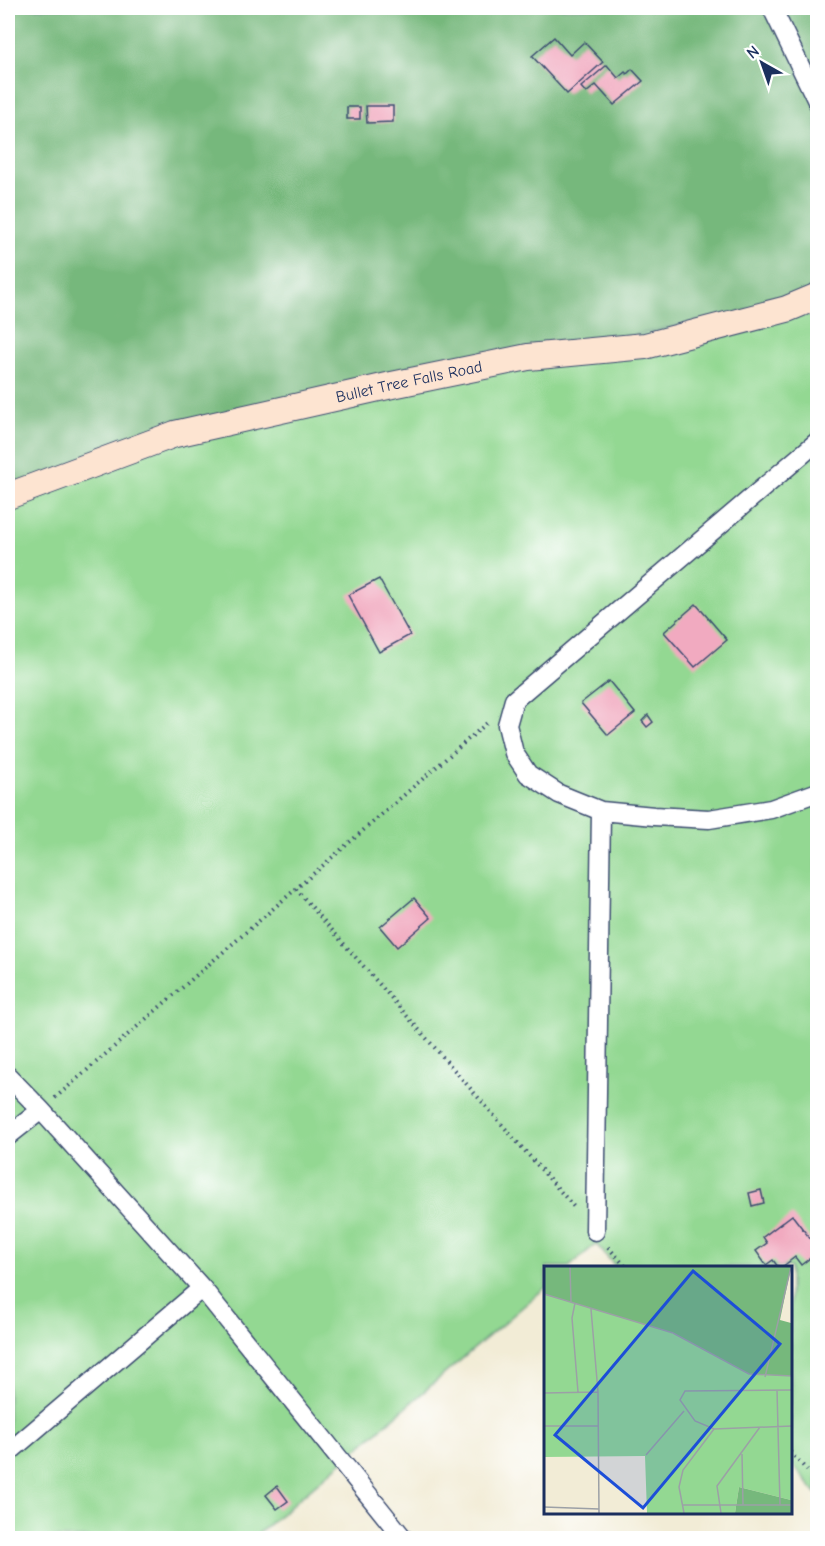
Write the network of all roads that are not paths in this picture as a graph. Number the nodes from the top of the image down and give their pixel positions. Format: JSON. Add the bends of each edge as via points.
{"nodes":[{"id":1,"x":772,"y":8,"type":"edge"},
{"id":2,"x":818,"y":103,"type":"edge"},
{"id":3,"x":818,"y":296,"type":"edge"},
{"id":4,"x":818,"y":441,"type":"edge"},
{"id":5,"x":8,"y":496,"type":"edge"},
{"id":6,"x":818,"y":792,"type":"edge"},
{"id":7,"x":601,"y":811,"type":"junction"},
{"id":8,"x":8,"y":1076,"type":"edge"},
{"id":9,"x":41,"y":1110,"type":"junction"},
{"id":10,"x":8,"y":1136,"type":"edge"},
{"id":11,"x":595,"y":1231,"type":"road end"},
{"id":12,"x":202,"y":1288,"type":"junction"},
{"id":13,"x":8,"y":1453,"type":"edge"},
{"id":14,"x":403,"y":1539,"type":"edge"}],
"edges":[{"from":1,"to":2,"type":"street"},
{"from":3,"to":5,"type":"main road","name":"Bullet Tree Falls Road","via":[[787,309],[645,346],[528,357],[175,434]]},
{"from":4,"to":7,"type":"street","via":[[514,700],[507,725],[514,753],[528,774],[559,794]]},
{"from":6,"to":7,"type":"street","via":[[771,809],[709,819]]},
{"from":7,"to":11,"type":"street"},
{"from":8,"to":9,"type":"street"},
{"from":9,"to":10,"type":"street"},
{"from":9,"to":12,"type":"street"},
{"from":12,"to":13,"type":"street"},
{"from":12,"to":14,"type":"street"}]}
